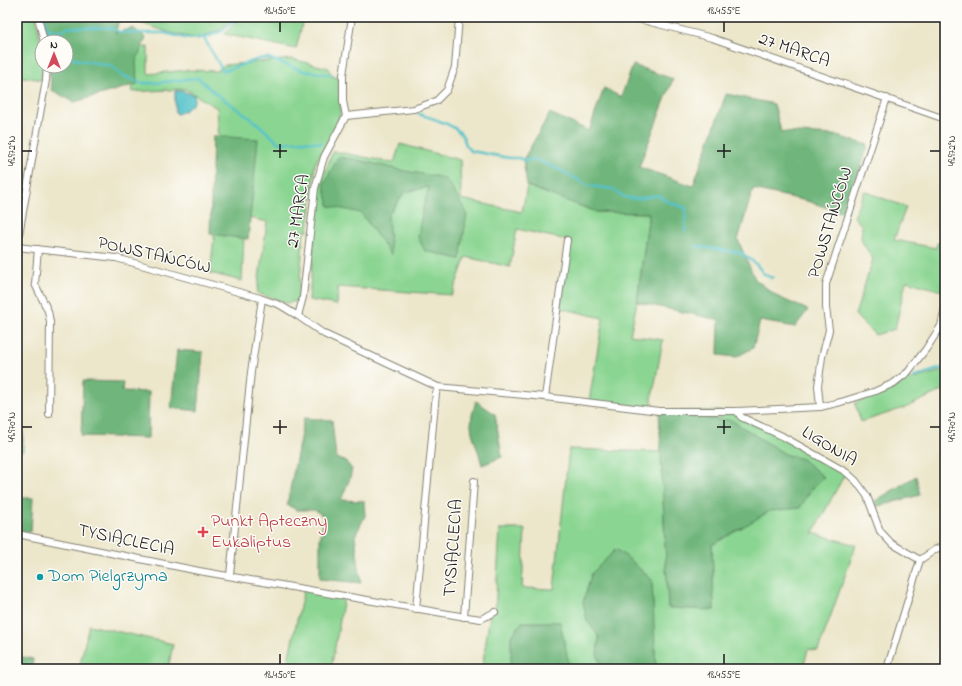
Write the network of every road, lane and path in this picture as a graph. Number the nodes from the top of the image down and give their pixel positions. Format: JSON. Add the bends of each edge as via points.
{"nodes":[{"id":1,"x":38,"y":17,"type":"edge"},
{"id":2,"x":352,"y":17,"type":"edge"},
{"id":3,"x":459,"y":17,"type":"edge"},
{"id":4,"x":631,"y":17,"type":"edge"},
{"id":5,"x":42,"y":34,"type":"edge"},
{"id":6,"x":46,"y":74,"type":"edge"},
{"id":7,"x":887,"y":98,"type":"junction"},
{"id":8,"x":346,"y":116,"type":"junction"},
{"id":9,"x":945,"y":118,"type":"edge"},
{"id":10,"x":567,"y":240,"type":"dead end"},
{"id":11,"x":17,"y":247,"type":"edge"},
{"id":12,"x":38,"y":249,"type":"junction"},
{"id":13,"x":262,"y":299,"type":"junction"},
{"id":14,"x":945,"y":308,"type":"edge"},
{"id":15,"x":298,"y":316,"type":"junction"},
{"id":16,"x":438,"y":387,"type":"junction"},
{"id":17,"x":545,"y":397,"type":"junction"},
{"id":18,"x":820,"y":407,"type":"junction"},
{"id":19,"x":737,"y":411,"type":"junction"},
{"id":20,"x":48,"y":414,"type":"dead end"},
{"id":21,"x":474,"y":481,"type":"dead end"},
{"id":22,"x":17,"y":534,"type":"edge"},
{"id":23,"x":945,"y":546,"type":"edge"},
{"id":24,"x":920,"y":560,"type":"junction"},
{"id":25,"x":230,"y":575,"type":"junction"},
{"id":26,"x":416,"y":609,"type":"junction"},
{"id":27,"x":495,"y":612,"type":"dead end"},
{"id":28,"x":464,"y":617,"type":"junction"},
{"id":29,"x":887,"y":669,"type":"edge"}],
"edges":[{"from":1,"to":5,"type":"street"},
{"from":2,"to":8,"type":"street","via":[[343,75]]},
{"from":3,"to":8,"type":"street","via":[[455,68],[447,90],[436,100],[414,109]]},
{"from":4,"to":7,"type":"street","name":"27 MARCA","via":[[712,38]]},
{"from":6,"to":11,"type":"street"},
{"from":7,"to":9,"type":"street","name":"27 MARCA"},
{"from":7,"to":18,"type":"street","name":"POWSTAŃCÓW","via":[[826,284],[829,330],[818,386]]},
{"from":8,"to":15,"type":"street","name":"27 MARCA","via":[[324,157],[315,188],[303,297]]},
{"from":10,"to":17,"type":"street"},
{"from":11,"to":12,"type":"street","name":"POWSTAŃCÓW"},
{"from":12,"to":13,"type":"street","name":"POWSTAŃCÓW","via":[[116,258]]},
{"from":12,"to":20,"type":"street","via":[[35,284],[48,311],[50,322]]},
{"from":13,"to":15,"type":"street","name":"POWSTAŃCÓW","via":[[280,305]]},
{"from":13,"to":25,"type":"street","via":[[251,372]]},
{"from":14,"to":18,"type":"street","name":"POWSTAŃCÓW","via":[[941,326],[908,372],[894,383],[876,391]]},
{"from":15,"to":16,"type":"street","name":"POWSTAŃCÓW","via":[[324,334]]},
{"from":16,"to":17,"type":"street","name":"POWSTAŃCÓW"},
{"from":16,"to":26,"type":"street","name":"TYSIĄCLECIA"},
{"from":17,"to":19,"type":"street","name":"POWSTAŃCÓW","via":[[659,410]]},
{"from":18,"to":19,"type":"street","name":"POWSTAŃCÓW"},
{"from":19,"to":24,"type":"street","name":"LIGONIA","via":[[741,417],[782,436],[846,472],[867,496],[880,531],[891,543]]},
{"from":21,"to":28,"type":"street","name":"TYSIĄCLECIA"},
{"from":22,"to":25,"type":"street","name":"TYSIĄCLECIA"},
{"from":23,"to":24,"type":"street"},
{"from":24,"to":29,"type":"street"},
{"from":25,"to":26,"type":"street","name":"TYSIĄCLECIA"},
{"from":26,"to":28,"type":"street","name":"TYSIĄCLECIA"},
{"from":27,"to":28,"type":"street","name":"TYSIĄCLECIA","via":[[481,619]]}]}
